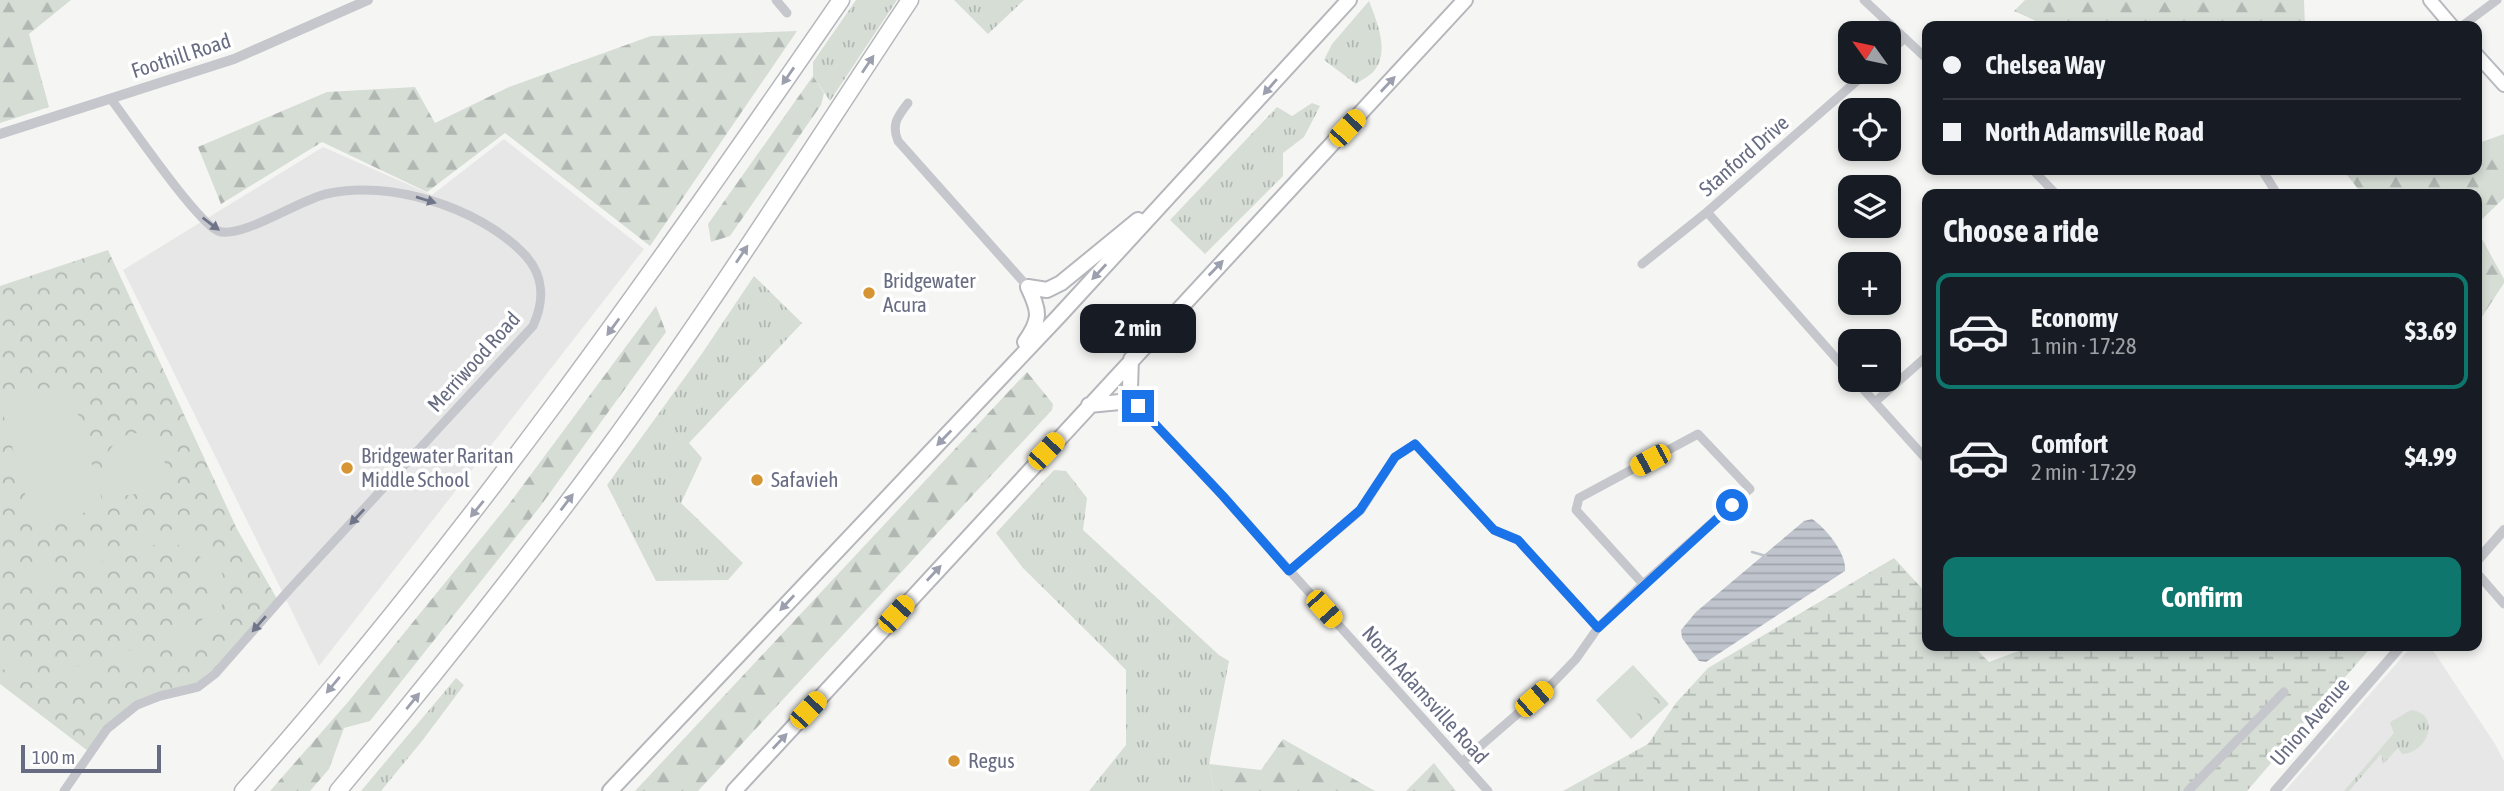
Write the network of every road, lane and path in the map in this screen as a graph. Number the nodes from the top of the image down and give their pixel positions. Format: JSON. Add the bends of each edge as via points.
{"nodes":[{"id":1,"x":368,"y":0,"type":"edge"},
{"id":2,"x":776,"y":0,"type":"edge"},
{"id":3,"x":841,"y":0,"type":"edge"},
{"id":4,"x":910,"y":0,"type":"edge"},
{"id":5,"x":1349,"y":0,"type":"edge"},
{"id":6,"x":1465,"y":0,"type":"edge"},
{"id":7,"x":1864,"y":0,"type":"edge"},
{"id":8,"x":2430,"y":0,"type":"edge"},
{"id":9,"x":2497,"y":0,"type":"edge"},
{"id":10,"x":787,"y":13,"type":"dead end"},
{"id":11,"x":2448,"y":21,"type":"edge"},
{"id":12,"x":2469,"y":21,"type":"edge"},
{"id":13,"x":1905,"y":38,"type":"junction"},
{"id":14,"x":1901,"y":42,"type":"edge"},
{"id":15,"x":1922,"y":54,"type":"edge"},
{"id":16,"x":2482,"y":61,"type":"edge"},
{"id":17,"x":1853,"y":84,"type":"edge"},
{"id":18,"x":2504,"y":85,"type":"edge"},
{"id":19,"x":111,"y":99,"type":"junction"},
{"id":20,"x":908,"y":103,"type":"dead end"},
{"id":21,"x":0,"y":134,"type":"edge"},
{"id":22,"x":2038,"y":175,"type":"edge"},
{"id":23,"x":2051,"y":189,"type":"edge"},
{"id":24,"x":1170,"y":196,"type":"junction"},
{"id":25,"x":1707,"y":212,"type":"junction"},
{"id":26,"x":1642,"y":264,"type":"dead end"},
{"id":27,"x":1028,"y":287,"type":"junction"},
{"id":28,"x":1131,"y":359,"type":"junction"},
{"id":29,"x":1838,"y":359,"type":"edge"},
{"id":30,"x":1922,"y":360,"type":"edge"},
{"id":31,"x":995,"y":383,"type":"junction"},
{"id":32,"x":1866,"y":392,"type":"edge"},
{"id":33,"x":1875,"y":402,"type":"junction"},
{"id":34,"x":1089,"y":405,"type":"junction"},
{"id":35,"x":1138,"y":406,"type":"junction"},
{"id":36,"x":1922,"y":454,"type":"edge"},
{"id":37,"x":2504,"y":530,"type":"edge"},
{"id":38,"x":2482,"y":555,"type":"edge"},
{"id":39,"x":1289,"y":571,"type":"junction"},
{"id":40,"x":2482,"y":579,"type":"edge"},
{"id":41,"x":1643,"y":584,"type":"junction"},
{"id":42,"x":2504,"y":604,"type":"edge"},
{"id":43,"x":1598,"y":628,"type":"junction"},
{"id":44,"x":2397,"y":651,"type":"edge"},
{"id":45,"x":2284,"y":692,"type":"dead end"},
{"id":46,"x":1462,"y":762,"type":"junction"},
{"id":47,"x":64,"y":791,"type":"edge"},
{"id":48,"x":243,"y":791,"type":"edge"},
{"id":49,"x":338,"y":791,"type":"edge"},
{"id":50,"x":610,"y":791,"type":"edge"},
{"id":51,"x":734,"y":791,"type":"edge"},
{"id":52,"x":1488,"y":791,"type":"edge"},
{"id":53,"x":2188,"y":791,"type":"edge"},
{"id":54,"x":2275,"y":791,"type":"edge"}],
"edges":[{"from":1,"to":19,"type":"street","name":"Foothill Road","via":[[234,59]]},
{"from":2,"to":10,"type":"street"},
{"from":3,"to":48,"type":"highway","one_way":true,"via":[[653,271],[488,495]]},
{"from":49,"to":4,"type":"highway","one_way":true,"via":[[448,657],[603,454]]},
{"from":5,"to":24,"type":"highway","one_way":true},
{"from":28,"to":6,"type":"highway","one_way":true},
{"from":7,"to":13,"type":"street"},
{"from":8,"to":11,"type":"main road"},
{"from":9,"to":12,"type":"street"},
{"from":13,"to":14,"type":"street"},
{"from":13,"to":15,"type":"street"},
{"from":16,"to":18,"type":"main road"},
{"from":17,"to":25,"type":"street","name":"Stanford Drive"},
{"from":19,"to":21,"type":"street","name":"Foothill Road"},
{"from":19,"to":47,"type":"street","name":"Merriwood Road","one_way":true,"via":[[211,227],[237,232],[324,194],[367,189],[428,200],[476,219],[507,238],[534,268],[542,300],[533,326],[215,674],[198,687],[137,705],[114,722]]},
{"from":20,"to":27,"type":"street","via":[[895,121],[898,141]]},
{"from":22,"to":23,"type":"street"},
{"from":24,"to":27,"type":"highway","via":[[1061,283],[1047,289]]},
{"from":24,"to":31,"type":"highway","one_way":true},
{"from":25,"to":26,"type":"street","name":"Stanford Drive"},
{"from":25,"to":29,"type":"street"},
{"from":27,"to":31,"type":"highway","via":[[1037,305],[1036,327]]},
{"from":28,"to":34,"type":"highway"},
{"from":28,"to":35,"type":"highway","via":[[1129,382]]},
{"from":30,"to":33,"type":"street"},
{"from":31,"to":50,"type":"highway","one_way":true},
{"from":32,"to":33,"type":"street"},
{"from":33,"to":36,"type":"street"},
{"from":34,"to":35,"type":"highway","via":[[1120,402]]},
{"from":51,"to":34,"type":"highway","one_way":true},
{"from":35,"to":39,"type":"street","name":"North Adamsville Road"},
{"from":37,"to":38,"type":"street"},
{"from":39,"to":43,"type":"street","via":[[1360,510],[1395,457],[1415,444],[1494,530],[1518,540]]},
{"from":39,"to":46,"type":"street","name":"North Adamsville Road"},
{"from":40,"to":42,"type":"street"},
{"from":41,"to":41,"type":"street","via":[[1750,489],[1698,434],[1579,498],[1576,510]]},
{"from":41,"to":43,"type":"street"},
{"from":43,"to":46,"type":"street","via":[[1552,684]]},
{"from":44,"to":54,"type":"street","name":"Union Avenue"},
{"from":45,"to":53,"type":"street"},
{"from":46,"to":52,"type":"street","name":"North Adamsville Road"}]}
